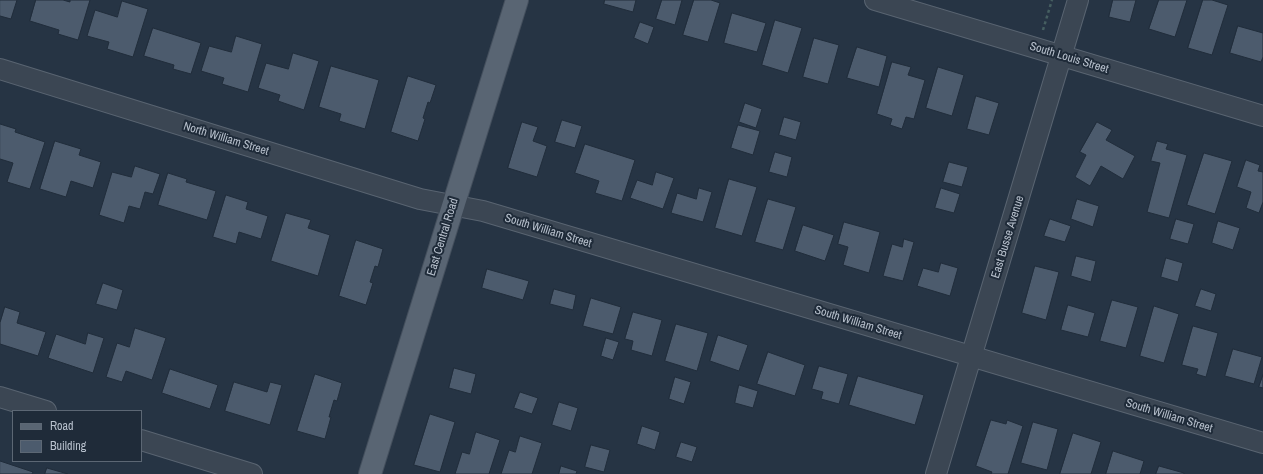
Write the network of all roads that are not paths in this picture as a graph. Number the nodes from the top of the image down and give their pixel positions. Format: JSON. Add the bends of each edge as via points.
{"nodes":[{"id":1,"x":517,"y":0,"type":"edge"},
{"id":2,"x":875,"y":0,"type":"edge"},
{"id":3,"x":1078,"y":0,"type":"edge"},
{"id":4,"x":1061,"y":56,"type":"junction"},
{"id":5,"x":0,"y":69,"type":"edge"},
{"id":6,"x":1263,"y":116,"type":"edge"},
{"id":7,"x":453,"y":205,"type":"junction"},
{"id":8,"x":972,"y":357,"type":"junction"},
{"id":9,"x":0,"y":397,"type":"edge"},
{"id":10,"x":43,"y":410,"type":"edge"},
{"id":11,"x":142,"y":440,"type":"edge"},
{"id":12,"x":1263,"y":444,"type":"edge"},
{"id":13,"x":252,"y":474,"type":"edge"},
{"id":14,"x":370,"y":474,"type":"edge"},
{"id":15,"x":936,"y":474,"type":"edge"}],
"edges":[{"from":1,"to":7,"type":"main road","name":"East Central Road"},
{"from":2,"to":4,"type":"street","name":"South Louis Street"},
{"from":3,"to":4,"type":"street","name":"East Busse Avenue"},
{"from":4,"to":6,"type":"street","name":"South Louis Street"},
{"from":4,"to":8,"type":"street","name":"East Busse Avenue"},
{"from":5,"to":7,"type":"street","name":"North William Street","via":[[420,199]]},
{"from":7,"to":8,"type":"street","name":"South William Street","via":[[491,214]]},
{"from":7,"to":14,"type":"main road","name":"East Central Road"},
{"from":8,"to":12,"type":"street","name":"South William Street"},
{"from":8,"to":15,"type":"street","name":"East Busse Avenue"},
{"from":9,"to":10,"type":"street"},
{"from":11,"to":13,"type":"street"}]}
